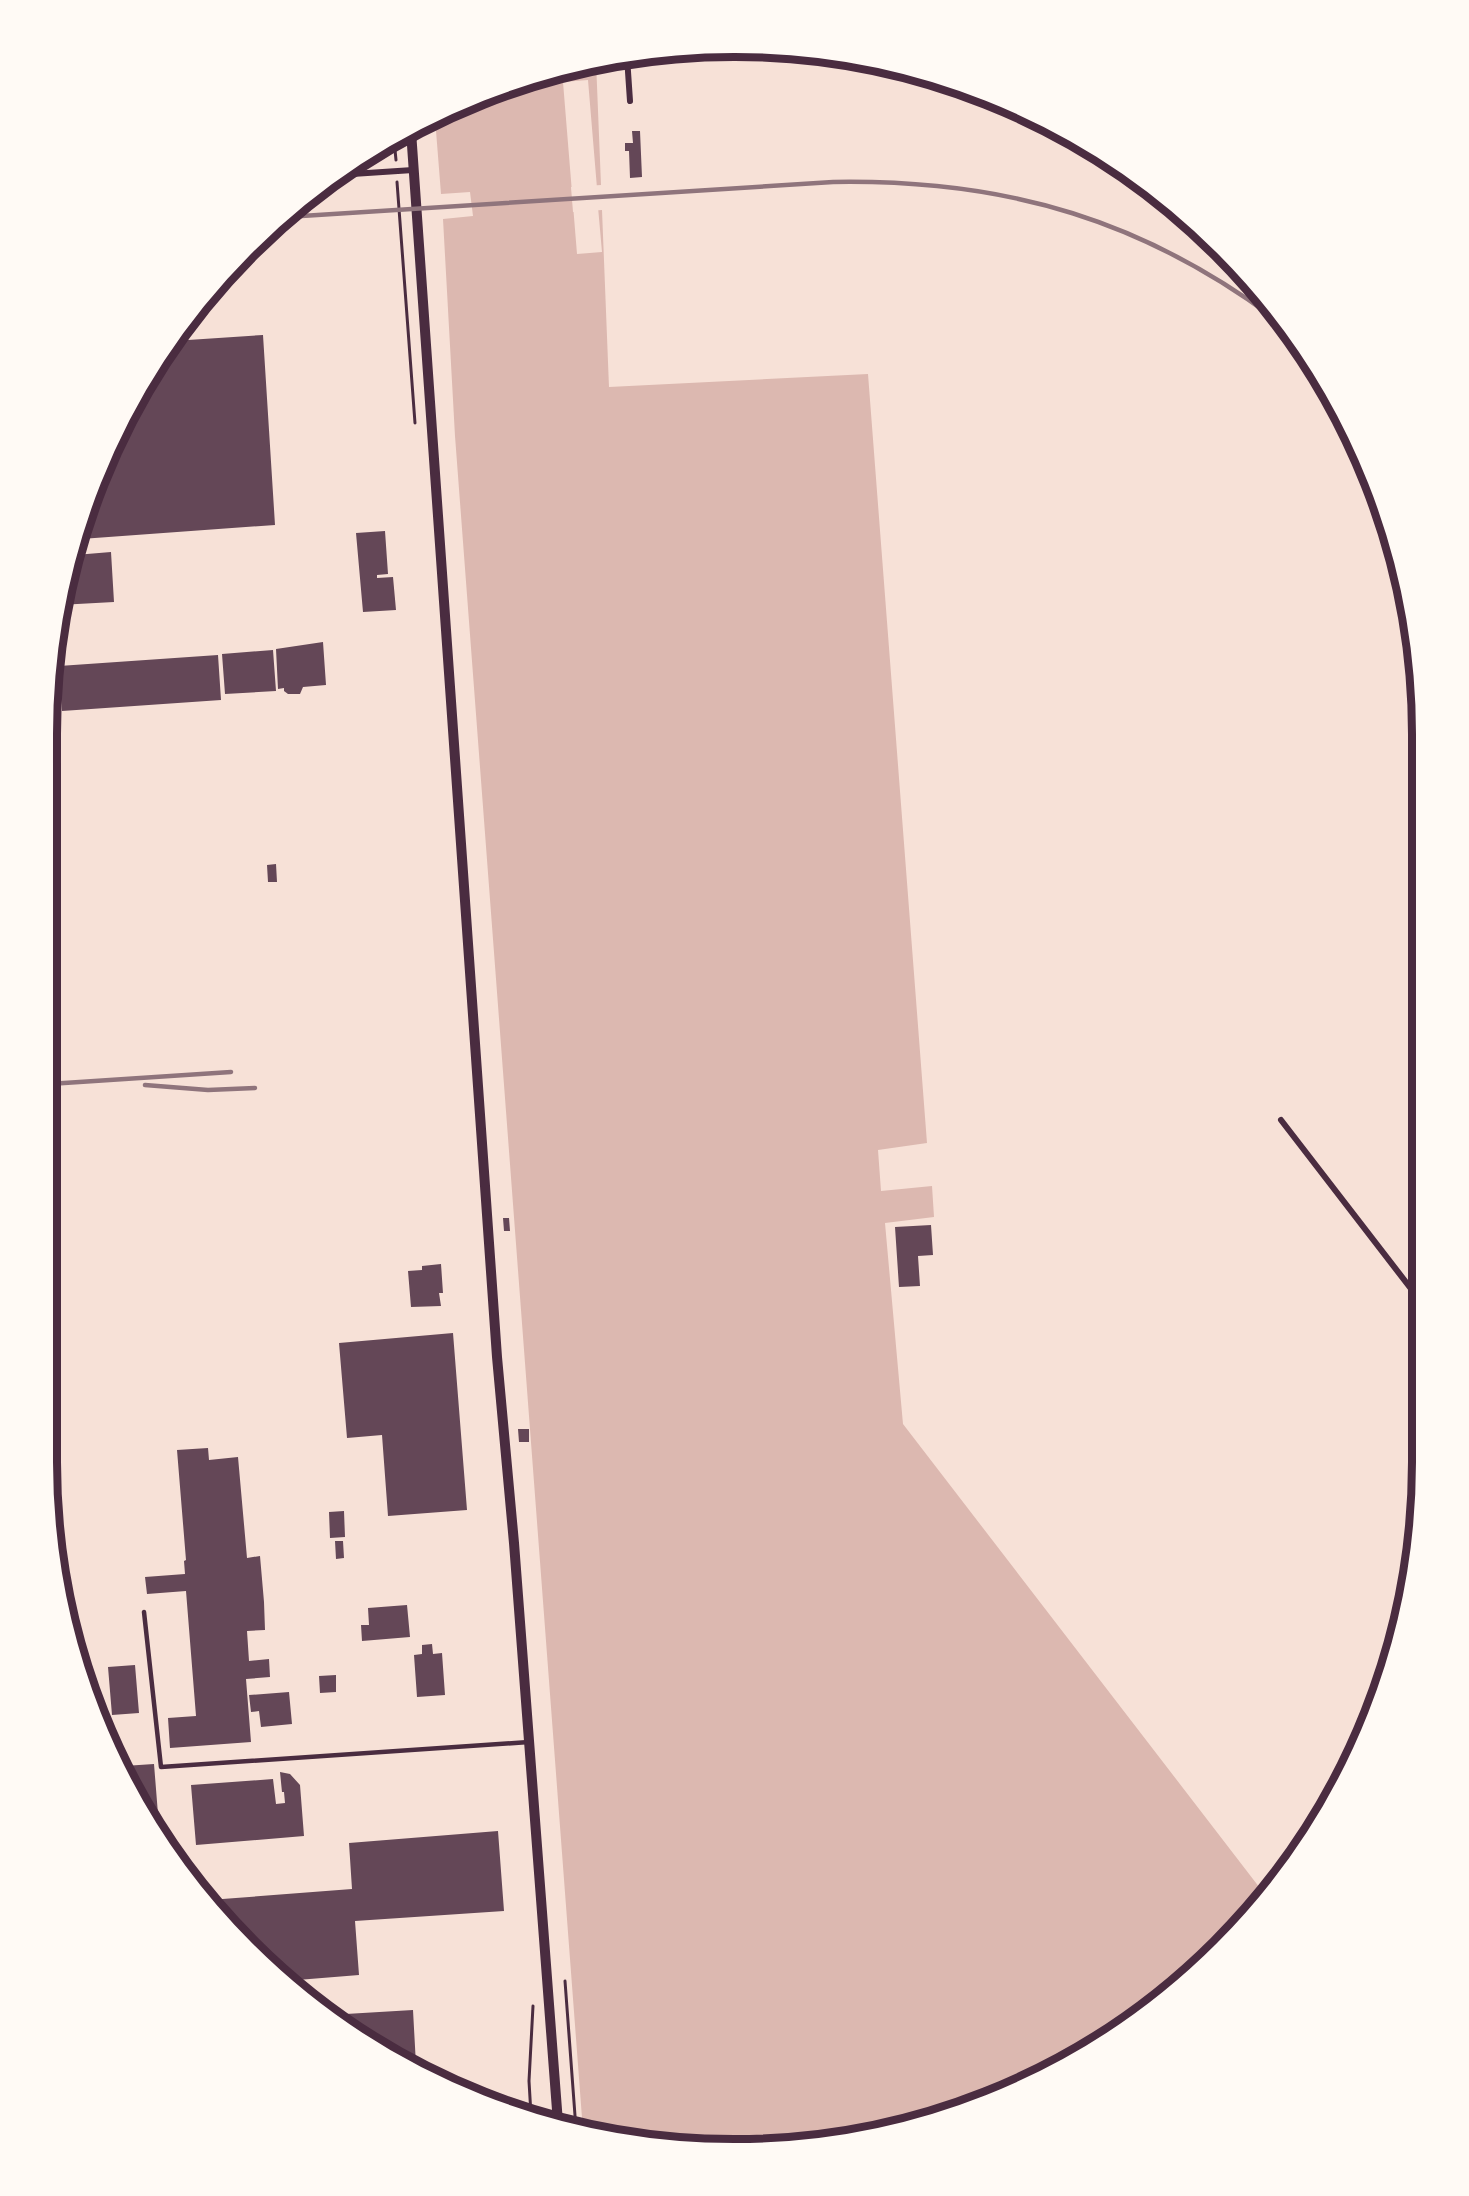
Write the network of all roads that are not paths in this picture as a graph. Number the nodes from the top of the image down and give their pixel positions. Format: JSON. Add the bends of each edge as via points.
{"nodes":[{"id":1,"x":628,"y":66,"type":"edge"},
{"id":2,"x":630,"y":101,"type":"dead end"},
{"id":3,"x":411,"y":140,"type":"edge"},
{"id":4,"x":413,"y":170,"type":"junction"},
{"id":5,"x":354,"y":174,"type":"edge"},
{"id":6,"x":1281,"y":1120,"type":"dead end"},
{"id":7,"x":1412,"y":1290,"type":"edge"},
{"id":8,"x":144,"y":1612,"type":"dead end"},
{"id":9,"x":529,"y":1742,"type":"junction"},
{"id":10,"x":557,"y":2116,"type":"edge"}],
"edges":[{"from":1,"to":2,"type":"street"},
{"from":3,"to":4,"type":"street"},
{"from":4,"to":5,"type":"street"},
{"from":4,"to":9,"type":"street","via":[[497,1357]]},
{"from":6,"to":7,"type":"street"},
{"from":8,"to":9,"type":"lane","via":[[161,1767]]},
{"from":9,"to":10,"type":"street"}]}
